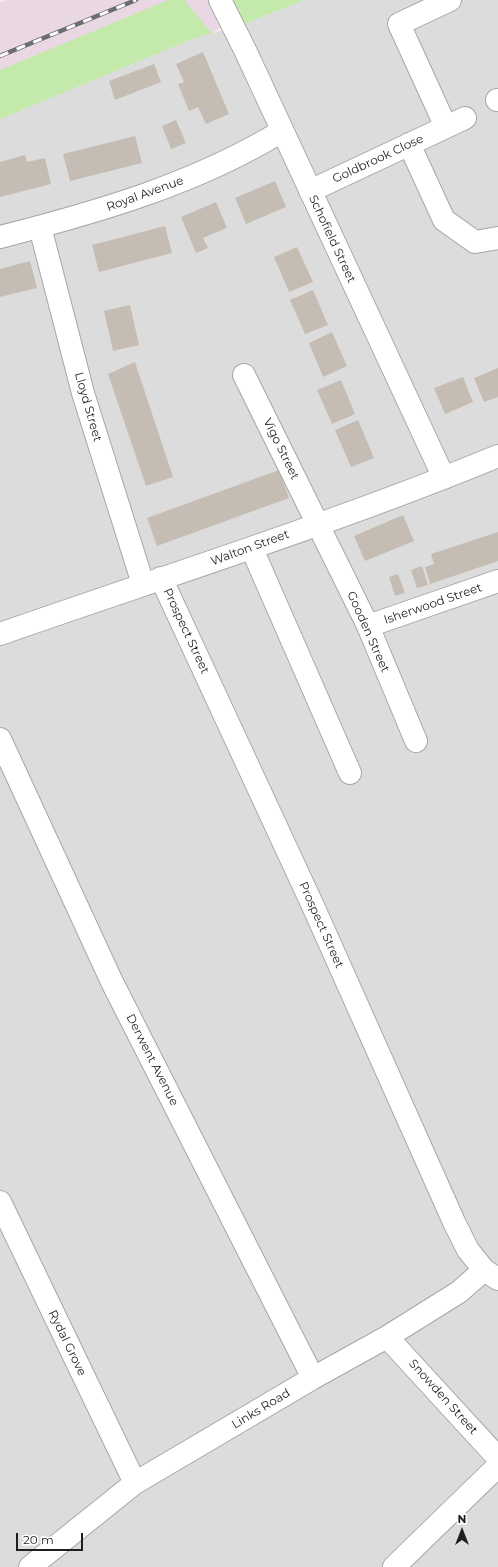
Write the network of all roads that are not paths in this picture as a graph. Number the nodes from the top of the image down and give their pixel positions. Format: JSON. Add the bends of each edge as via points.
{"nodes":[{"id":1,"x":437,"y":3,"type":"edge"},
{"id":2,"x":223,"y":6,"type":"edge"},
{"id":3,"x":282,"y":131,"type":"junction"},
{"id":4,"x":409,"y":144,"type":"junction"},
{"id":5,"x":310,"y":191,"type":"junction"},
{"id":6,"x":40,"y":227,"type":"junction"},
{"id":7,"x":0,"y":238,"type":"edge"},
{"id":8,"x":498,"y":238,"type":"edge"},
{"id":9,"x":244,"y":375,"type":"dead end"},
{"id":10,"x":498,"y":456,"type":"edge"},
{"id":11,"x":444,"y":478,"type":"junction"},
{"id":12,"x":318,"y":523,"type":"junction"},
{"id":13,"x":252,"y":549,"type":"junction"},
{"id":14,"x":152,"y":581,"type":"junction"},
{"id":15,"x":498,"y":581,"type":"edge"},
{"id":16,"x":368,"y":626,"type":"junction"},
{"id":17,"x":0,"y":634,"type":"edge"},
{"id":18,"x":0,"y":739,"type":"edge"},
{"id":19,"x":416,"y":741,"type":"dead end"},
{"id":20,"x":350,"y":773,"type":"dead end"},
{"id":21,"x":0,"y":1202,"type":"edge"},
{"id":22,"x":494,"y":1277,"type":"edge"},
{"id":23,"x":387,"y":1337,"type":"junction"},
{"id":24,"x":313,"y":1378,"type":"junction"},
{"id":25,"x":498,"y":1458,"type":"edge"},
{"id":26,"x":498,"y":1466,"type":"edge"},
{"id":27,"x":135,"y":1483,"type":"junction"},
{"id":28,"x":30,"y":1567,"type":"edge"},
{"id":29,"x":394,"y":1567,"type":"edge"}],
"edges":[{"from":1,"to":4,"type":"street","name":"Goldbrook Close","via":[[399,24],[455,122]]},
{"from":2,"to":3,"type":"street","name":"Schofield Street"},
{"from":3,"to":5,"type":"street","name":"Schofield Street"},
{"from":3,"to":6,"type":"street","name":"Royal Avenue","via":[[265,142],[171,186],[127,202]]},
{"from":4,"to":5,"type":"street","name":"Goldbrook Close"},
{"from":4,"to":8,"type":"street","via":[[444,220],[476,242]]},
{"from":5,"to":11,"type":"street","name":"Schofield Street"},
{"from":6,"to":7,"type":"street","name":"Royal Avenue"},
{"from":6,"to":14,"type":"street","name":"Lloyd Street","via":[[83,393]]},
{"from":9,"to":12,"type":"street","name":"Vigo Street"},
{"from":10,"to":11,"type":"street","name":"Walton Street"},
{"from":11,"to":12,"type":"street","name":"Walton Street"},
{"from":12,"to":13,"type":"street","name":"Walton Street"},
{"from":12,"to":16,"type":"street","name":"Gooden Street"},
{"from":13,"to":14,"type":"street","name":"Walton Street"},
{"from":13,"to":20,"type":"street"},
{"from":14,"to":17,"type":"street","name":"Walton Street"},
{"from":14,"to":22,"type":"street","name":"Prospect Street","via":[[313,906],[454,1222],[468,1250]]},
{"from":15,"to":16,"type":"street","name":"Isherwood Street"},
{"from":16,"to":19,"type":"street","name":"Gooden Street"},
{"from":18,"to":24,"type":"street","name":"Derwent Avenue","via":[[112,982]]},
{"from":21,"to":27,"type":"street","name":"Rydal Grove"},
{"from":22,"to":23,"type":"street","name":"Links Road","via":[[459,1292]]},
{"from":23,"to":24,"type":"street","name":"Links Road"},
{"from":23,"to":25,"type":"street","name":"Snowden Street"},
{"from":24,"to":27,"type":"street","name":"Links Road"},
{"from":26,"to":29,"type":"street"},
{"from":27,"to":28,"type":"street","name":"Links Road"}]}
